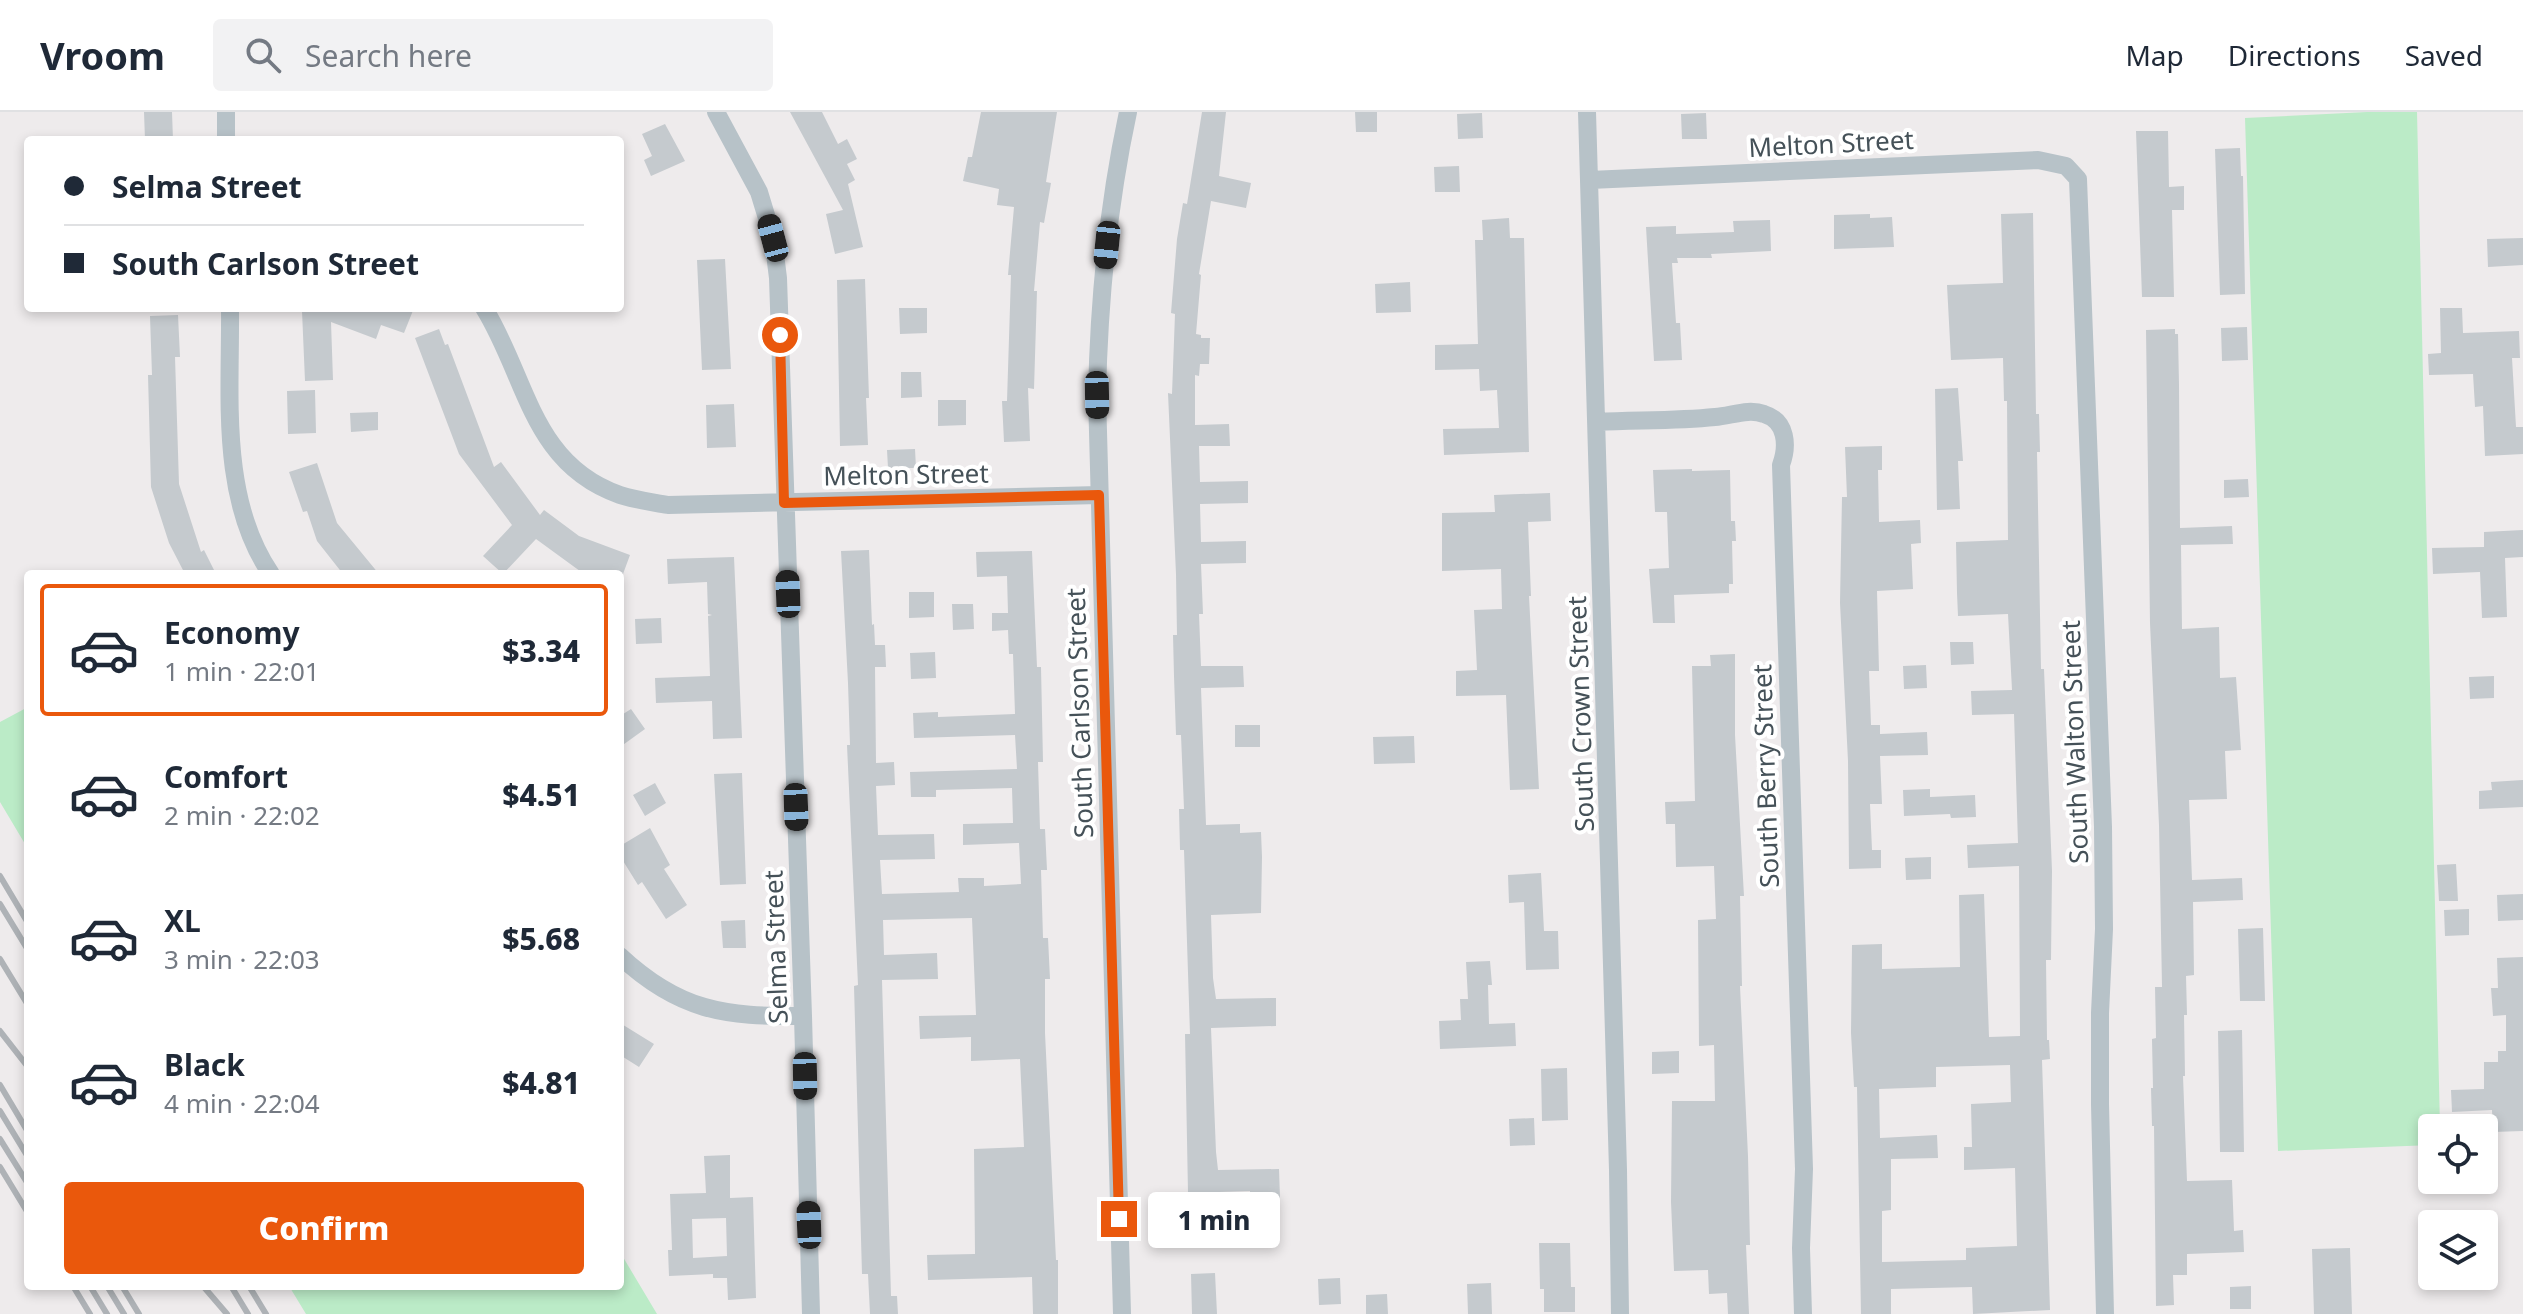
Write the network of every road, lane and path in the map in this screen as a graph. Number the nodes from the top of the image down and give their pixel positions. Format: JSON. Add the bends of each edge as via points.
{"nodes":[{"id":1,"x":226,"y":112,"type":"edge"},
{"id":2,"x":716,"y":112,"type":"edge"},
{"id":3,"x":1128,"y":112,"type":"edge"},
{"id":4,"x":1587,"y":112,"type":"edge"},
{"id":5,"x":226,"y":136,"type":"edge"},
{"id":6,"x":2072,"y":171,"type":"joint"},
{"id":7,"x":1590,"y":180,"type":"junction"},
{"id":8,"x":230,"y":312,"type":"edge"},
{"id":9,"x":486,"y":312,"type":"edge"},
{"id":10,"x":1598,"y":422,"type":"junction"},
{"id":11,"x":1099,"y":495,"type":"junction"},
{"id":12,"x":784,"y":503,"type":"junction"},
{"id":13,"x":269,"y":570,"type":"edge"},
{"id":14,"x":624,"y":960,"type":"edge"},
{"id":15,"x":803,"y":1016,"type":"junction"},
{"id":16,"x":811,"y":1314,"type":"edge"},
{"id":17,"x":1122,"y":1314,"type":"edge"},
{"id":18,"x":1620,"y":1314,"type":"edge"},
{"id":19,"x":1803,"y":1314,"type":"edge"},
{"id":20,"x":2105,"y":1314,"type":"edge"}],
"edges":[{"from":1,"to":5,"type":"street"},
{"from":2,"to":12,"type":"street","name":"Selma Street","via":[[759,192],[773,238]]},
{"from":3,"to":11,"type":"street","name":"South Carlson Street","via":[[1103,275]]},
{"from":4,"to":7,"type":"street","name":"South Crown Street"},
{"from":6,"to":7,"type":"street","name":"Melton Street","via":[[2038,160]]},
{"from":6,"to":20,"type":"street","name":"South Walton Street","via":[[2080,187],[2103,827],[2100,1104]]},
{"from":7,"to":10,"type":"street","name":"South Crown Street"},
{"from":8,"to":13,"type":"street","via":[[236,480],[254,543]]},
{"from":9,"to":12,"type":"street","name":"Melton Street","via":[[539,429],[585,478],[622,496],[668,505]]},
{"from":10,"to":18,"type":"street","name":"South Crown Street"},
{"from":10,"to":19,"type":"street","name":"South Berry Street","via":[[1756,412],[1774,419],[1785,438],[1781,465],[1804,1169]]},
{"from":11,"to":12,"type":"street","name":"Melton Street"},
{"from":11,"to":17,"type":"street","name":"South Carlson Street"},
{"from":12,"to":15,"type":"street","name":"Selma Street"},
{"from":14,"to":15,"type":"street","via":[[690,1003],[733,1014]]},
{"from":15,"to":16,"type":"street","name":"Selma Street"}]}
